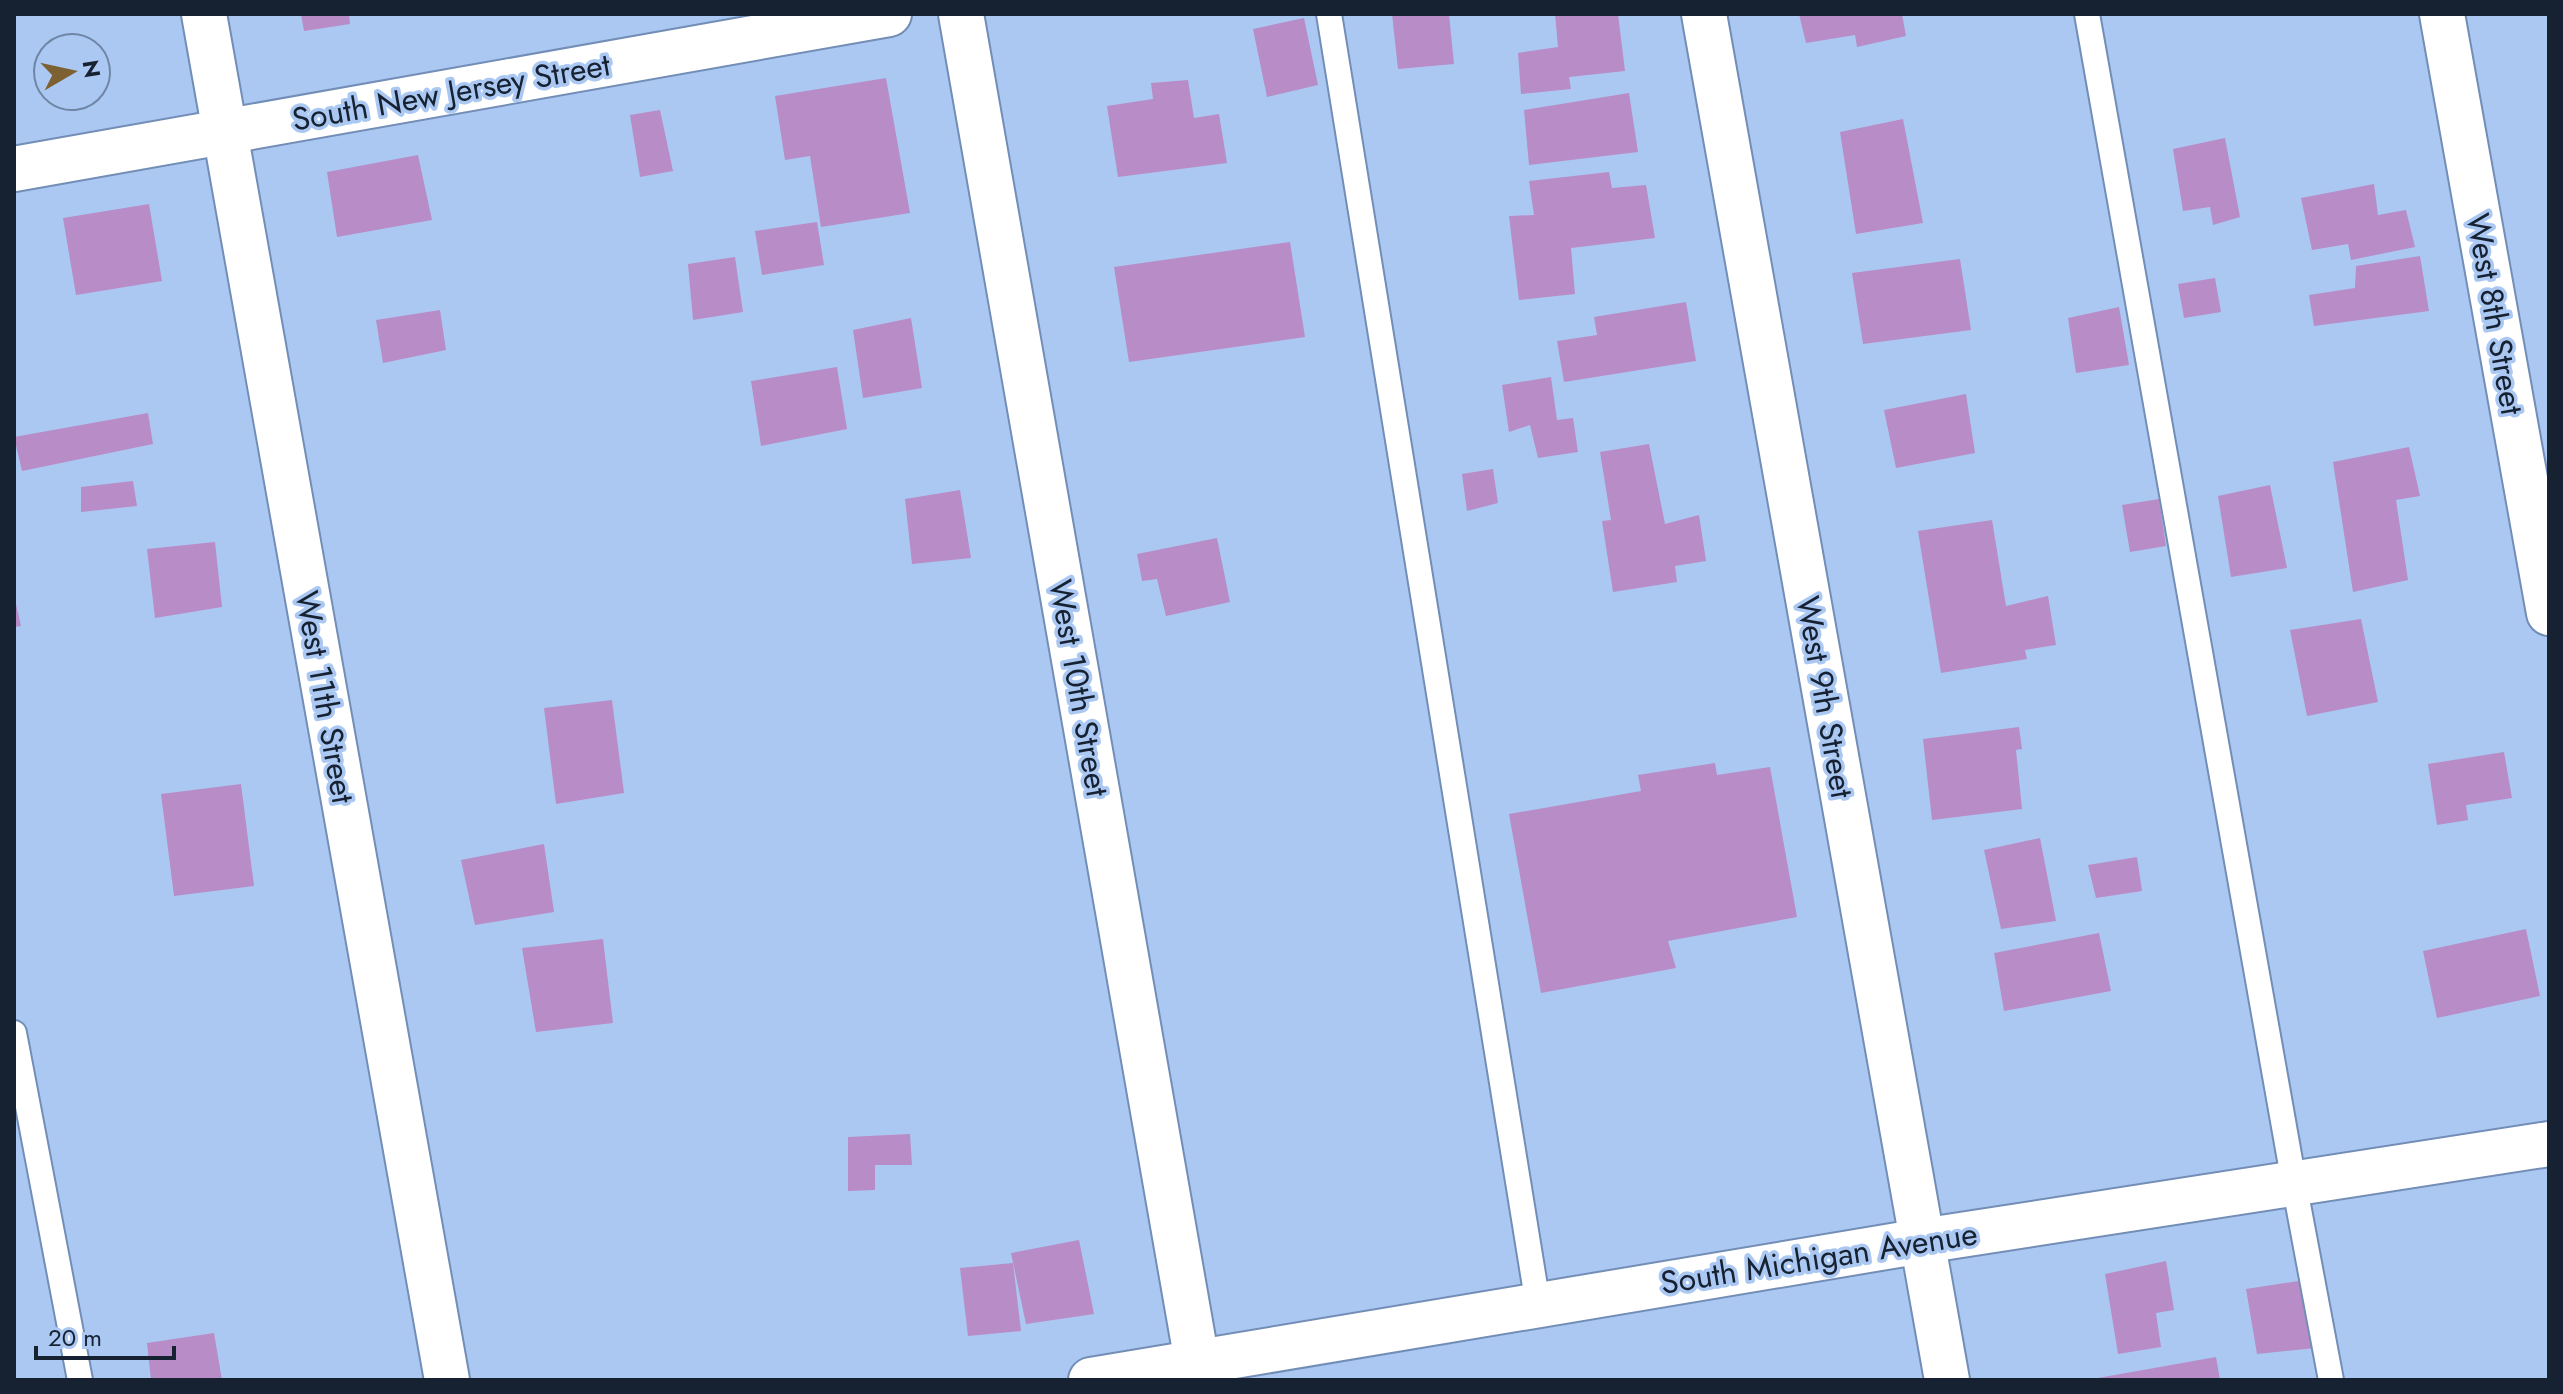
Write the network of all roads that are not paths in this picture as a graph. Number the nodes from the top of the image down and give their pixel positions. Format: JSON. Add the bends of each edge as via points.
{"nodes":[{"id":1,"x":204,"y":14,"type":"edge"},
{"id":2,"x":889,"y":14,"type":"edge"},
{"id":3,"x":961,"y":14,"type":"edge"},
{"id":4,"x":1329,"y":14,"type":"edge"},
{"id":5,"x":1704,"y":14,"type":"edge"},
{"id":6,"x":2087,"y":14,"type":"edge"},
{"id":7,"x":2442,"y":14,"type":"edge"},
{"id":8,"x":225,"y":132,"type":"junction"},
{"id":9,"x":14,"y":169,"type":"edge"},
{"id":10,"x":2549,"y":613,"type":"edge"},
{"id":11,"x":14,"y":1033,"type":"edge"},
{"id":12,"x":2549,"y":1144,"type":"edge"},
{"id":13,"x":2294,"y":1183,"type":"junction"},
{"id":14,"x":1922,"y":1241,"type":"junction"},
{"id":15,"x":1538,"y":1305,"type":"junction"},
{"id":16,"x":1197,"y":1362,"type":"junction"},
{"id":17,"x":80,"y":1380,"type":"edge"},
{"id":18,"x":447,"y":1380,"type":"edge"},
{"id":19,"x":1091,"y":1380,"type":"edge"},
{"id":20,"x":1947,"y":1380,"type":"edge"},
{"id":21,"x":2331,"y":1380,"type":"edge"}],
"edges":[{"from":1,"to":8,"type":"street","name":"West 11th Street"},
{"from":2,"to":8,"type":"street","name":"South New Jersey Street"},
{"from":3,"to":16,"type":"street","name":"West 10th Street"},
{"from":4,"to":15,"type":"lane"},
{"from":5,"to":14,"type":"street","name":"West 9th Street"},
{"from":6,"to":13,"type":"lane"},
{"from":7,"to":10,"type":"street","name":"West 8th Street"},
{"from":8,"to":9,"type":"street","name":"South New Jersey Street"},
{"from":8,"to":18,"type":"street","name":"West 11th Street"},
{"from":11,"to":17,"type":"lane"},
{"from":12,"to":13,"type":"street","name":"South Michigan Avenue"},
{"from":13,"to":14,"type":"street","name":"South Michigan Avenue"},
{"from":13,"to":21,"type":"lane"},
{"from":14,"to":15,"type":"street","name":"South Michigan Avenue"},
{"from":14,"to":20,"type":"street","name":"West 9th Street"},
{"from":15,"to":16,"type":"street","name":"South Michigan Avenue"},
{"from":16,"to":19,"type":"street","name":"South Michigan Avenue"}]}
